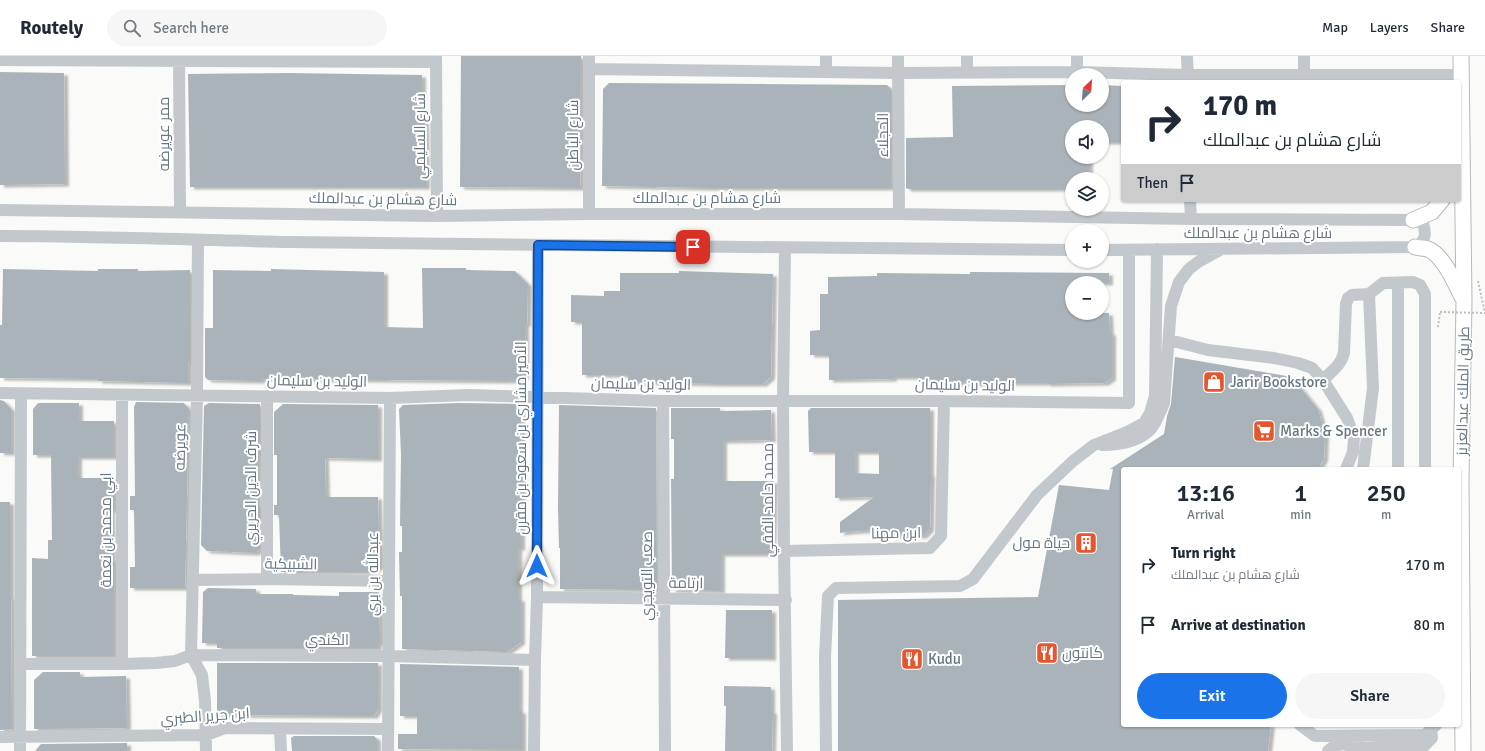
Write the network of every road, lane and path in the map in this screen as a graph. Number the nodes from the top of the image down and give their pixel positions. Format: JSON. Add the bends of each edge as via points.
{"nodes":[{"id":1,"x":589,"y":56,"type":"edge"},
{"id":2,"x":826,"y":56,"type":"edge"},
{"id":3,"x":898,"y":56,"type":"edge"},
{"id":4,"x":967,"y":56,"type":"edge"},
{"id":5,"x":1077,"y":56,"type":"edge"},
{"id":6,"x":1187,"y":56,"type":"edge"},
{"id":7,"x":1304,"y":56,"type":"edge"},
{"id":8,"x":1461,"y":56,"type":"edge"},
{"id":9,"x":65,"y":58,"type":"edge"},
{"id":10,"x":179,"y":59,"type":"edge"},
{"id":11,"x":289,"y":59,"type":"edge"},
{"id":12,"x":436,"y":59,"type":"edge"},
{"id":13,"x":0,"y":60,"type":"edge"},
{"id":14,"x":1077,"y":68,"type":"edge"},
{"id":15,"x":589,"y":69,"type":"junction"},
{"id":16,"x":826,"y":72,"type":"junction"},
{"id":17,"x":966,"y":72,"type":"junction"},
{"id":18,"x":1065,"y":72,"type":"edge"},
{"id":19,"x":898,"y":73,"type":"junction"},
{"id":20,"x":1109,"y":74,"type":"edge"},
{"id":21,"x":1304,"y":74,"type":"junction"},
{"id":22,"x":1461,"y":75,"type":"junction"},
{"id":23,"x":1188,"y":78,"type":"edge"},
{"id":24,"x":1461,"y":80,"type":"edge"},
{"id":25,"x":1461,"y":199,"type":"edge"},
{"id":26,"x":1190,"y":202,"type":"edge"},
{"id":27,"x":1440,"y":202,"type":"edge"},
{"id":28,"x":0,"y":210,"type":"edge"},
{"id":29,"x":180,"y":212,"type":"junction"},
{"id":30,"x":589,"y":214,"type":"junction"},
{"id":31,"x":899,"y":214,"type":"junction"},
{"id":32,"x":437,"y":216,"type":"junction"},
{"id":33,"x":1191,"y":219,"type":"junction"},
{"id":34,"x":1413,"y":220,"type":"junction"},
{"id":35,"x":0,"y":236,"type":"edge"},
{"id":36,"x":198,"y":240,"type":"junction"},
{"id":37,"x":538,"y":245,"type":"junction"},
{"id":38,"x":1415,"y":247,"type":"junction"},
{"id":39,"x":785,"y":248,"type":"junction"},
{"id":40,"x":1157,"y":249,"type":"junction"},
{"id":41,"x":1065,"y":250,"type":"edge"},
{"id":42,"x":1109,"y":250,"type":"edge"},
{"id":43,"x":1129,"y":250,"type":"junction"},
{"id":44,"x":1222,"y":250,"type":"junction"},
{"id":45,"x":1478,"y":278,"type":"dead end"},
{"id":46,"x":1398,"y":283,"type":"junction"},
{"id":47,"x":1368,"y":294,"type":"junction"},
{"id":48,"x":1464,"y":301,"type":"junction"},
{"id":49,"x":1440,"y":312,"type":"dead end"},
{"id":50,"x":1485,"y":313,"type":"edge"},
{"id":51,"x":1168,"y":340,"type":"junction"},
{"id":52,"x":1323,"y":380,"type":"junction"},
{"id":53,"x":0,"y":393,"type":"edge"},
{"id":54,"x":21,"y":394,"type":"junction"},
{"id":55,"x":122,"y":395,"type":"junction"},
{"id":56,"x":197,"y":395,"type":"junction"},
{"id":57,"x":267,"y":396,"type":"junction"},
{"id":58,"x":537,"y":397,"type":"junction"},
{"id":59,"x":390,"y":398,"type":"junction"},
{"id":60,"x":663,"y":401,"type":"junction"},
{"id":61,"x":784,"y":401,"type":"junction"},
{"id":62,"x":944,"y":401,"type":"junction"},
{"id":63,"x":1094,"y":445,"type":"junction"},
{"id":64,"x":1347,"y":467,"type":"edge"},
{"id":65,"x":1363,"y":467,"type":"edge"},
{"id":66,"x":1398,"y":467,"type":"edge"},
{"id":67,"x":1426,"y":467,"type":"edge"},
{"id":68,"x":1460,"y":467,"type":"edge"},
{"id":69,"x":784,"y":551,"type":"junction"},
{"id":70,"x":1461,"y":566,"type":"edge"},
{"id":71,"x":266,"y":579,"type":"junction"},
{"id":72,"x":194,"y":580,"type":"junction"},
{"id":73,"x":389,"y":581,"type":"junction"},
{"id":74,"x":537,"y":597,"type":"junction"},
{"id":75,"x":663,"y":598,"type":"junction"},
{"id":76,"x":786,"y":600,"type":"junction"},
{"id":77,"x":191,"y":655,"type":"junction"},
{"id":78,"x":388,"y":656,"type":"junction"},
{"id":79,"x":534,"y":660,"type":"junction"},
{"id":80,"x":20,"y":664,"type":"junction"},
{"id":81,"x":122,"y":664,"type":"junction"},
{"id":82,"x":1461,"y":687,"type":"edge"},
{"id":83,"x":1303,"y":727,"type":"edge"},
{"id":84,"x":1434,"y":727,"type":"edge"},
{"id":85,"x":280,"y":729,"type":"junction"},
{"id":86,"x":388,"y":729,"type":"junction"},
{"id":87,"x":206,"y":735,"type":"junction"},
{"id":88,"x":0,"y":737,"type":"edge"},
{"id":89,"x":20,"y":737,"type":"junction"},
{"id":90,"x":20,"y":751,"type":"edge"},
{"id":91,"x":206,"y":751,"type":"edge"},
{"id":92,"x":281,"y":751,"type":"edge"},
{"id":93,"x":388,"y":751,"type":"edge"},
{"id":94,"x":534,"y":751,"type":"edge"},
{"id":95,"x":665,"y":751,"type":"edge"},
{"id":96,"x":787,"y":751,"type":"edge"},
{"id":97,"x":826,"y":751,"type":"edge"},
{"id":98,"x":1328,"y":751,"type":"edge"},
{"id":99,"x":1463,"y":751,"type":"edge"}],
"edges":[{"from":1,"to":15,"type":"street","name":"شارع الباطن"},
{"from":2,"to":16,"type":"street"},
{"from":3,"to":19,"type":"street","name":"الحجلاء"},
{"from":4,"to":17,"type":"street"},
{"from":5,"to":14,"type":"street"},
{"from":6,"to":23,"type":"street"},
{"from":7,"to":21,"type":"street"},
{"from":8,"to":22,"type":"main road","name":"طريق الملك عبدالعزيز"},
{"from":9,"to":10,"type":"street"},
{"from":9,"to":13,"type":"street"},
{"from":10,"to":11,"type":"street"},
{"from":10,"to":29,"type":"street","name":"ممر عويرضه"},
{"from":11,"to":12,"type":"street"},
{"from":12,"to":32,"type":"street","name":"شارع السليمي"},
{"from":15,"to":16,"type":"street"},
{"from":15,"to":30,"type":"street","name":"شارع الباطن"},
{"from":16,"to":19,"type":"street"},
{"from":17,"to":18,"type":"street"},
{"from":17,"to":19,"type":"street"},
{"from":19,"to":31,"type":"street","name":"الحجلاء"},
{"from":20,"to":23,"type":"street"},
{"from":21,"to":22,"type":"street"},
{"from":21,"to":23,"type":"street"},
{"from":22,"to":24,"type":"main road","name":"طريق الملك عبدالعزيز"},
{"from":25,"to":48,"type":"main road","name":"طريق الملك عبدالعزيز"},
{"from":26,"to":33,"type":"street"},
{"from":27,"to":34,"type":"main road","via":[[1432,212]]},
{"from":28,"to":29,"type":"street","name":"شارع هشام بن عبدالملك"},
{"from":29,"to":32,"type":"street","name":"شارع هشام بن عبدالملك"},
{"from":30,"to":31,"type":"street","name":"شارع هشام بن عبدالملك"},
{"from":30,"to":32,"type":"street","name":"شارع هشام بن عبدالملك"},
{"from":31,"to":33,"type":"street","name":"شارع هشام بن عبدالملك"},
{"from":33,"to":34,"type":"street","name":"شارع هشام بن عبدالملك"},
{"from":34,"to":38,"type":"street","via":[[1423,224],[1426,231],[1425,238]]},
{"from":35,"to":36,"type":"street"},
{"from":36,"to":37,"type":"street"},
{"from":36,"to":56,"type":"street","name":"عويرضه"},
{"from":37,"to":39,"type":"street"},
{"from":37,"to":58,"type":"street","name":"الأمير مشاري بن سعود بن مقرن"},
{"from":38,"to":44,"type":"street","name":"شارع هشام بن عبدالملك"},
{"from":38,"to":48,"type":"main road","via":[[1427,249],[1436,255]]},
{"from":39,"to":41,"type":"street"},
{"from":39,"to":61,"type":"street","name":"محمد حامد الفقي"},
{"from":40,"to":43,"type":"street","name":"شارع هشام بن عبدالملك"},
{"from":40,"to":44,"type":"street","name":"شارع هشام بن عبدالملك"},
{"from":40,"to":63,"type":"street","via":[[1155,396],[1150,413],[1144,423]]},
{"from":42,"to":43,"type":"street","name":"شارع هشام بن عبدالملك"},
{"from":43,"to":62,"type":"street","name":"الوليد بن سليمان","via":[[1129,403]]},
{"from":44,"to":51,"type":"street","via":[[1189,269],[1179,282],[1171,306]]},
{"from":45,"to":50,"type":"path"},
{"from":46,"to":47,"type":"street","via":[[1384,283]]},
{"from":46,"to":66,"type":"street"},
{"from":46,"to":67,"type":"street","via":[[1413,282],[1420,285],[1425,294]]},
{"from":47,"to":52,"type":"street","via":[[1352,295],[1348,298],[1343,359]]},
{"from":47,"to":65,"type":"street","via":[[1373,388]]},
{"from":48,"to":68,"type":"main road","name":"طريق الملك عبدالعزيز"},
{"from":49,"to":50,"type":"path","bridge":true},
{"from":51,"to":52,"type":"street","via":[[1208,350],[1298,363],[1312,368]]},
{"from":51,"to":63,"type":"street","via":[[1164,403],[1151,429],[1140,437],[1117,445]]},
{"from":52,"to":64,"type":"street","via":[[1347,418],[1354,437],[1354,452]]},
{"from":53,"to":54,"type":"street","name":"الوليد بن سليمان"},
{"from":54,"to":55,"type":"street","name":"الوليد بن سليمان"},
{"from":54,"to":80,"type":"street"},
{"from":55,"to":56,"type":"street","name":"الوليد بن سليمان"},
{"from":55,"to":81,"type":"street","name":"ابي محمد بن نعمة"},
{"from":56,"to":57,"type":"street","name":"الوليد بن سليمان"},
{"from":56,"to":72,"type":"street","name":"عويرضه"},
{"from":57,"to":59,"type":"street","name":"الوليد بن سليمان"},
{"from":57,"to":71,"type":"street","name":"شرف الدين الحريري"},
{"from":58,"to":59,"type":"street","name":"الوليد بن سليمان"},
{"from":58,"to":60,"type":"street","name":"الوليد بن سليمان"},
{"from":58,"to":74,"type":"street","name":"الأمير مشاري بن سعود بن مقرن"},
{"from":59,"to":73,"type":"street","name":"عبدالله بن بري"},
{"from":60,"to":61,"type":"street","name":"الوليد بن سليمان"},
{"from":60,"to":75,"type":"street","name":"صعب التويجري"},
{"from":61,"to":62,"type":"street","name":"الوليد بن سليمان"},
{"from":61,"to":69,"type":"street","name":"محمد حامد الفقي"},
{"from":62,"to":69,"type":"street","name":"ابن مهنا","via":[[941,536],[930,548]]},
{"from":63,"to":97,"type":"street","via":[[1037,495],[973,579],[960,586],[836,588],[828,596],[825,657]]},
{"from":69,"to":76,"type":"street","name":"محمد حامد الفقي"},
{"from":70,"to":82,"type":"main road","name":"طريق الملك عبدالعزيز"},
{"from":71,"to":72,"type":"street","name":"الشبيكية"},
{"from":71,"to":73,"type":"street","name":"الشبيكية"},
{"from":72,"to":77,"type":"street","name":"عويرضه"},
{"from":73,"to":78,"type":"street","name":"عبدالله بن بري"},
{"from":74,"to":75,"type":"street","name":"ارتامة"},
{"from":74,"to":79,"type":"street","name":"الأمير مشاري بن سعود بن مقرن"},
{"from":75,"to":76,"type":"street","name":"ارتامة"},
{"from":75,"to":95,"type":"street","name":"صعب التويجري"},
{"from":76,"to":96,"type":"street","name":"محمد حامد الفقي"},
{"from":77,"to":78,"type":"street","name":"الكندي"},
{"from":77,"to":81,"type":"street","name":"الكندي","via":[[176,662]]},
{"from":77,"to":87,"type":"street","via":[[202,675]]},
{"from":78,"to":79,"type":"street","name":"الكندي"},
{"from":78,"to":86,"type":"street","name":"عبدالله بن بري"},
{"from":79,"to":94,"type":"street","name":"الأمير مشاري بن سعود بن مقرن"},
{"from":80,"to":81,"type":"street","name":"الكندي"},
{"from":80,"to":89,"type":"street"},
{"from":82,"to":99,"type":"main road","name":"طريق الملك عبدالعزيز"},
{"from":83,"to":84,"type":"street","via":[[1315,736],[1425,735]]},
{"from":84,"to":98,"type":"street","via":[[1432,738],[1424,746],[1365,748],[1342,744]]},
{"from":85,"to":86,"type":"street","name":"ابن جرير الطبري"},
{"from":85,"to":87,"type":"street","name":"ابن جرير الطبري","via":[[225,728]]},
{"from":85,"to":92,"type":"street"},
{"from":86,"to":93,"type":"street","name":"عبدالله بن بري"},
{"from":87,"to":89,"type":"street","name":"ابن جرير الطبري"},
{"from":87,"to":91,"type":"street"},
{"from":88,"to":89,"type":"street","name":"ابن جرير الطبري"},
{"from":89,"to":90,"type":"street"}]}
